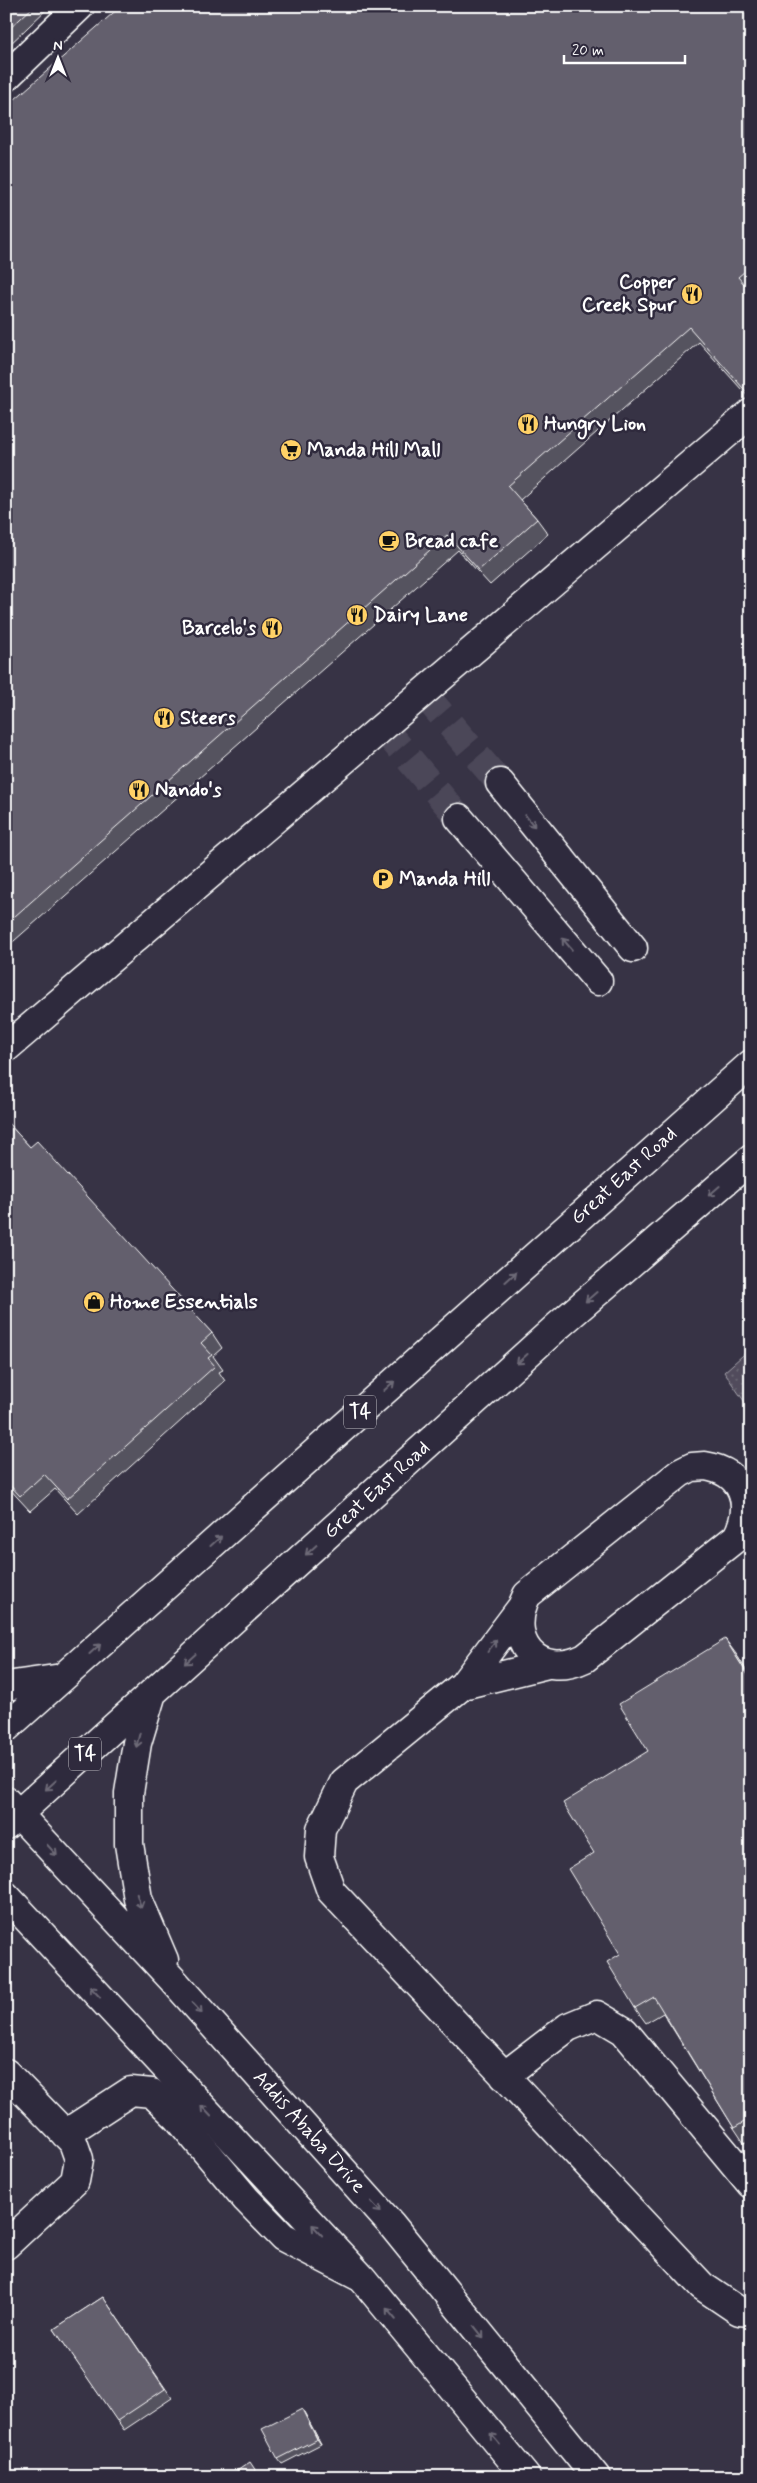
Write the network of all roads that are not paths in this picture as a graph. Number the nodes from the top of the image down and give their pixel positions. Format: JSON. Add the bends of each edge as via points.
{"nodes":[{"id":1,"x":80,"y":6,"type":"edge"},
{"id":2,"x":6,"y":77,"type":"edge"},
{"id":3,"x":751,"y":413,"type":"edge"},
{"id":4,"x":500,"y":783,"type":"tunnel mouth"},
{"id":5,"x":459,"y":818,"type":"tunnel mouth"},
{"id":6,"x":633,"y":948,"type":"dead end"},
{"id":7,"x":598,"y":982,"type":"dead end"},
{"id":8,"x":6,"y":1048,"type":"edge"},
{"id":9,"x":751,"y":1064,"type":"edge"},
{"id":10,"x":751,"y":1159,"type":"edge"},
{"id":11,"x":747,"y":1529,"type":"edge"},
{"id":12,"x":520,"y":1608,"type":"junction"},
{"id":13,"x":548,"y":1664,"type":"junction"},
{"id":14,"x":62,"y":1678,"type":"junction"},
{"id":15,"x":463,"y":1685,"type":"junction"},
{"id":16,"x":6,"y":1686,"type":"edge"},
{"id":17,"x":152,"y":1694,"type":"junction"},
{"id":18,"x":6,"y":1728,"type":"edge"},
{"id":19,"x":10,"y":1813,"type":"edge"},
{"id":20,"x":12,"y":1907,"type":"edge"},
{"id":21,"x":172,"y":1979,"type":"junction"},
{"id":22,"x":6,"y":2073,"type":"edge"},
{"id":23,"x":504,"y":2076,"type":"junction"},
{"id":24,"x":65,"y":2134,"type":"junction"},
{"id":25,"x":751,"y":2184,"type":"edge"},
{"id":26,"x":6,"y":2245,"type":"edge"},
{"id":27,"x":362,"y":2278,"type":"junction"},
{"id":28,"x":751,"y":2312,"type":"edge"},
{"id":29,"x":526,"y":2477,"type":"edge"},
{"id":30,"x":596,"y":2477,"type":"edge"}],
"edges":[{"from":1,"to":2,"type":"main road"},
{"from":3,"to":8,"type":"main road"},
{"from":4,"to":6,"type":"main road","one_way":true},
{"from":7,"to":5,"type":"main road","one_way":true},
{"from":14,"to":9,"type":"main road","name":"Great East Road","number":"T4","one_way":true},
{"from":10,"to":17,"type":"main road","name":"Great East Road","number":"T4","one_way":true,"via":[[558,1326]]},
{"from":11,"to":12,"type":"main road","via":[[744,1496],[737,1483],[717,1468],[692,1467],[680,1473],[538,1585]]},
{"from":11,"to":13,"type":"main road","via":[[584,1658],[573,1664]]},
{"from":12,"to":13,"type":"main road","via":[[520,1637],[528,1650]]},
{"from":15,"to":12,"type":"main road","one_way":true},
{"from":13,"to":15,"type":"main road"},
{"from":14,"to":16,"type":"main road"},
{"from":14,"to":18,"type":"main road","name":"Great East Road","number":"T4"},
{"from":15,"to":23,"type":"main road","via":[[344,1782],[321,1829],[319,1857],[330,1891]]},
{"from":17,"to":19,"type":"main road","name":"Great East Road","number":"T4","one_way":true},
{"from":17,"to":21,"type":"main road","one_way":true,"via":[[137,1743],[129,1793],[129,1844],[138,1899]]},
{"from":19,"to":21,"type":"main road","name":"Addis Ababa Drive","one_way":true},
{"from":27,"to":20,"type":"main road","one_way":true},
{"from":21,"to":30,"type":"main road","name":"Addis Ababa Drive","one_way":true,"via":[[391,2224]]},
{"from":22,"to":24,"type":"main road"},
{"from":23,"to":25,"type":"main road","via":[[568,2027],[597,2015],[624,2031]]},
{"from":23,"to":28,"type":"main road","via":[[702,2286],[739,2311]]},
{"from":24,"to":26,"type":"main road","via":[[73,2142],[79,2159],[75,2181]]},
{"from":24,"to":27,"type":"main road","via":[[131,2091],[152,2093],[283,2236]]},
{"from":29,"to":27,"type":"main road","one_way":true}]}
